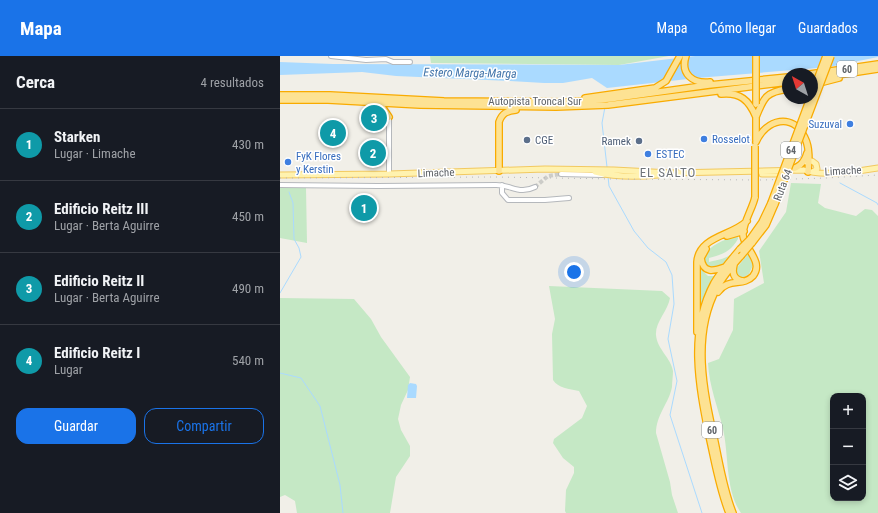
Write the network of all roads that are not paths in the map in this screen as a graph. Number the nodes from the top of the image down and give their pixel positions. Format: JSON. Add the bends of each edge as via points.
{"nodes":[{"id":1,"x":330,"y":56,"type":"edge"},
{"id":2,"x":680,"y":56,"type":"edge"},
{"id":3,"x":686,"y":56,"type":"edge"},
{"id":4,"x":756,"y":56,"type":"edge"},
{"id":5,"x":826,"y":56,"type":"edge"},
{"id":6,"x":831,"y":56,"type":"edge"},
{"id":7,"x":410,"y":62,"type":"dead end"},
{"id":8,"x":878,"y":64,"type":"edge"},
{"id":9,"x":878,"y":69,"type":"edge"},
{"id":10,"x":862,"y":72,"type":"junction"},
{"id":11,"x":818,"y":73,"type":"edge"},
{"id":12,"x":782,"y":76,"type":"edge"},
{"id":13,"x":782,"y":77,"type":"edge"},
{"id":14,"x":818,"y":77,"type":"edge"},
{"id":15,"x":818,"y":78,"type":"edge"},
{"id":16,"x":782,"y":83,"type":"edge"},
{"id":17,"x":818,"y":83,"type":"edge"},
{"id":18,"x":782,"y":90,"type":"edge"},
{"id":19,"x":280,"y":95,"type":"edge"},
{"id":20,"x":280,"y":100,"type":"edge"},
{"id":21,"x":608,"y":100,"type":"junction"},
{"id":22,"x":360,"y":101,"type":"junction"},
{"id":23,"x":593,"y":101,"type":"junction"},
{"id":24,"x":808,"y":104,"type":"edge"},
{"id":25,"x":527,"y":107,"type":"junction"},
{"id":26,"x":389,"y":117,"type":"joint"},
{"id":27,"x":756,"y":117,"type":"junction"},
{"id":28,"x":756,"y":144,"type":"junction"},
{"id":29,"x":808,"y":151,"type":"junction"},
{"id":30,"x":809,"y":161,"type":"junction"},
{"id":31,"x":802,"y":164,"type":"junction"},
{"id":32,"x":878,"y":168,"type":"edge"},
{"id":33,"x":788,"y":170,"type":"junction"},
{"id":34,"x":499,"y":171,"type":"junction"},
{"id":35,"x":811,"y":172,"type":"junction"},
{"id":36,"x":604,"y":173,"type":"junction"},
{"id":37,"x":725,"y":173,"type":"junction"},
{"id":38,"x":389,"y":174,"type":"junction"},
{"id":39,"x":561,"y":174,"type":"tunnel mouth"},
{"id":40,"x":280,"y":175,"type":"edge"},
{"id":41,"x":280,"y":185,"type":"edge"},
{"id":42,"x":502,"y":185,"type":"junction"},
{"id":43,"x":535,"y":187,"type":"tunnel mouth"},
{"id":44,"x":569,"y":198,"type":"dead end"},
{"id":45,"x":773,"y":203,"type":"junction"},
{"id":46,"x":747,"y":221,"type":"junction"},
{"id":47,"x":744,"y":234,"type":"junction"},
{"id":48,"x":751,"y":241,"type":"junction"},
{"id":49,"x":735,"y":262,"type":"junction"},
{"id":50,"x":726,"y":267,"type":"junction"},
{"id":51,"x":746,"y":280,"type":"junction"},
{"id":52,"x":711,"y":302,"type":"junction"},
{"id":53,"x":698,"y":349,"type":"junction"},
{"id":54,"x":729,"y":513,"type":"edge"},
{"id":55,"x":733,"y":513,"type":"edge"}],
"edges":[{"from":1,"to":7,"type":"street"},
{"from":2,"to":21,"type":"highway","via":[[666,81],[658,87]]},
{"from":3,"to":12,"type":"highway","via":[[685,66],[688,75],[696,81]]},
{"from":4,"to":27,"type":"highway","bridge":true},
{"from":5,"to":14,"type":"highway","bridge":true},
{"from":6,"to":45,"type":"highway","name":"Ruta 64","number":"64","bridge":true},
{"from":8,"to":11,"type":"highway","number":"60"},
{"from":9,"to":10,"type":"highway","number":"60"},
{"from":10,"to":15,"type":"highway"},
{"from":10,"to":17,"type":"highway"},
{"from":13,"to":21,"type":"highway","name":"Autopista Troncal Sur"},
{"from":16,"to":21,"type":"highway","name":"Autopista Troncal Sur"},
{"from":18,"to":27,"type":"highway","via":[[768,95],[762,101]]},
{"from":19,"to":23,"type":"highway","name":"Autopista Troncal Sur","via":[[416,100]]},
{"from":20,"to":22,"type":"highway","name":"Autopista Troncal Sur"},
{"from":21,"to":23,"type":"highway","name":"Autopista Troncal Sur"},
{"from":21,"to":23,"type":"highway"},
{"from":21,"to":27,"type":"highway","via":[[644,103],[732,94],[745,100]]},
{"from":22,"to":25,"type":"highway","name":"Autopista Troncal Sur"},
{"from":22,"to":26,"type":"highway","via":[[381,107]]},
{"from":23,"to":25,"type":"highway","name":"Autopista Troncal Sur"},
{"from":24,"to":45,"type":"highway","name":"Ruta 64","number":"64","bridge":true},
{"from":25,"to":34,"type":"highway","via":[[508,111],[500,120]]},
{"from":26,"to":38,"type":"street"},
{"from":27,"to":28,"type":"highway"},
{"from":28,"to":29,"type":"highway","via":[[769,125],[786,122],[801,132],[807,142]]},
{"from":28,"to":46,"type":"highway","bridge":true,"via":[[755,197]]},
{"from":29,"to":30,"type":"highway"},
{"from":29,"to":31,"type":"highway"},
{"from":30,"to":31,"type":"main road"},
{"from":30,"to":35,"type":"highway"},
{"from":31,"to":33,"type":"highway"},
{"from":32,"to":35,"type":"main road","name":"Limache"},
{"from":33,"to":35,"type":"main road","name":"Limache"},
{"from":33,"to":37,"type":"main road","name":"Limache"},
{"from":34,"to":36,"type":"main road","name":"Limache","via":[[545,169]]},
{"from":34,"to":38,"type":"main road","name":"Limache"},
{"from":35,"to":37,"type":"main road","name":"Limache"},
{"from":36,"to":37,"type":"main road","name":"Limache","via":[[645,176],[671,173]]},
{"from":36,"to":39,"type":"street","name":"Limache"},
{"from":38,"to":40,"type":"main road","name":"Limache"},
{"from":41,"to":42,"type":"street","name":"Limache"},
{"from":42,"to":43,"type":"street","name":"Limache","via":[[522,191]]},
{"from":42,"to":44,"type":"street","via":[[502,193],[508,200]]},
{"from":45,"to":48,"type":"highway","name":"Ruta 64","number":"64"},
{"from":46,"to":47,"type":"highway"},
{"from":46,"to":53,"type":"highway","via":[[712,240],[698,254]]},
{"from":47,"to":50,"type":"highway","via":[[726,237],[708,247],[702,256],[707,269],[714,271]]},
{"from":47,"to":51,"type":"highway","via":[[756,266],[754,274]]},
{"from":48,"to":49,"type":"highway","number":"64","bridge":true},
{"from":48,"to":50,"type":"highway","number":"64","bridge":true,"via":[[740,249]]},
{"from":49,"to":51,"type":"highway","via":[[734,275],[738,280]]},
{"from":49,"to":52,"type":"highway","number":"64","via":[[722,279]]},
{"from":50,"to":53,"type":"highway","number":"64","via":[[707,299]]},
{"from":51,"to":52,"type":"highway","via":[[724,285]]},
{"from":52,"to":55,"type":"highway","number":"60","via":[[703,345],[703,378],[721,470]]},
{"from":53,"to":54,"type":"highway","number":"60","via":[[701,398],[721,489]]}]}
